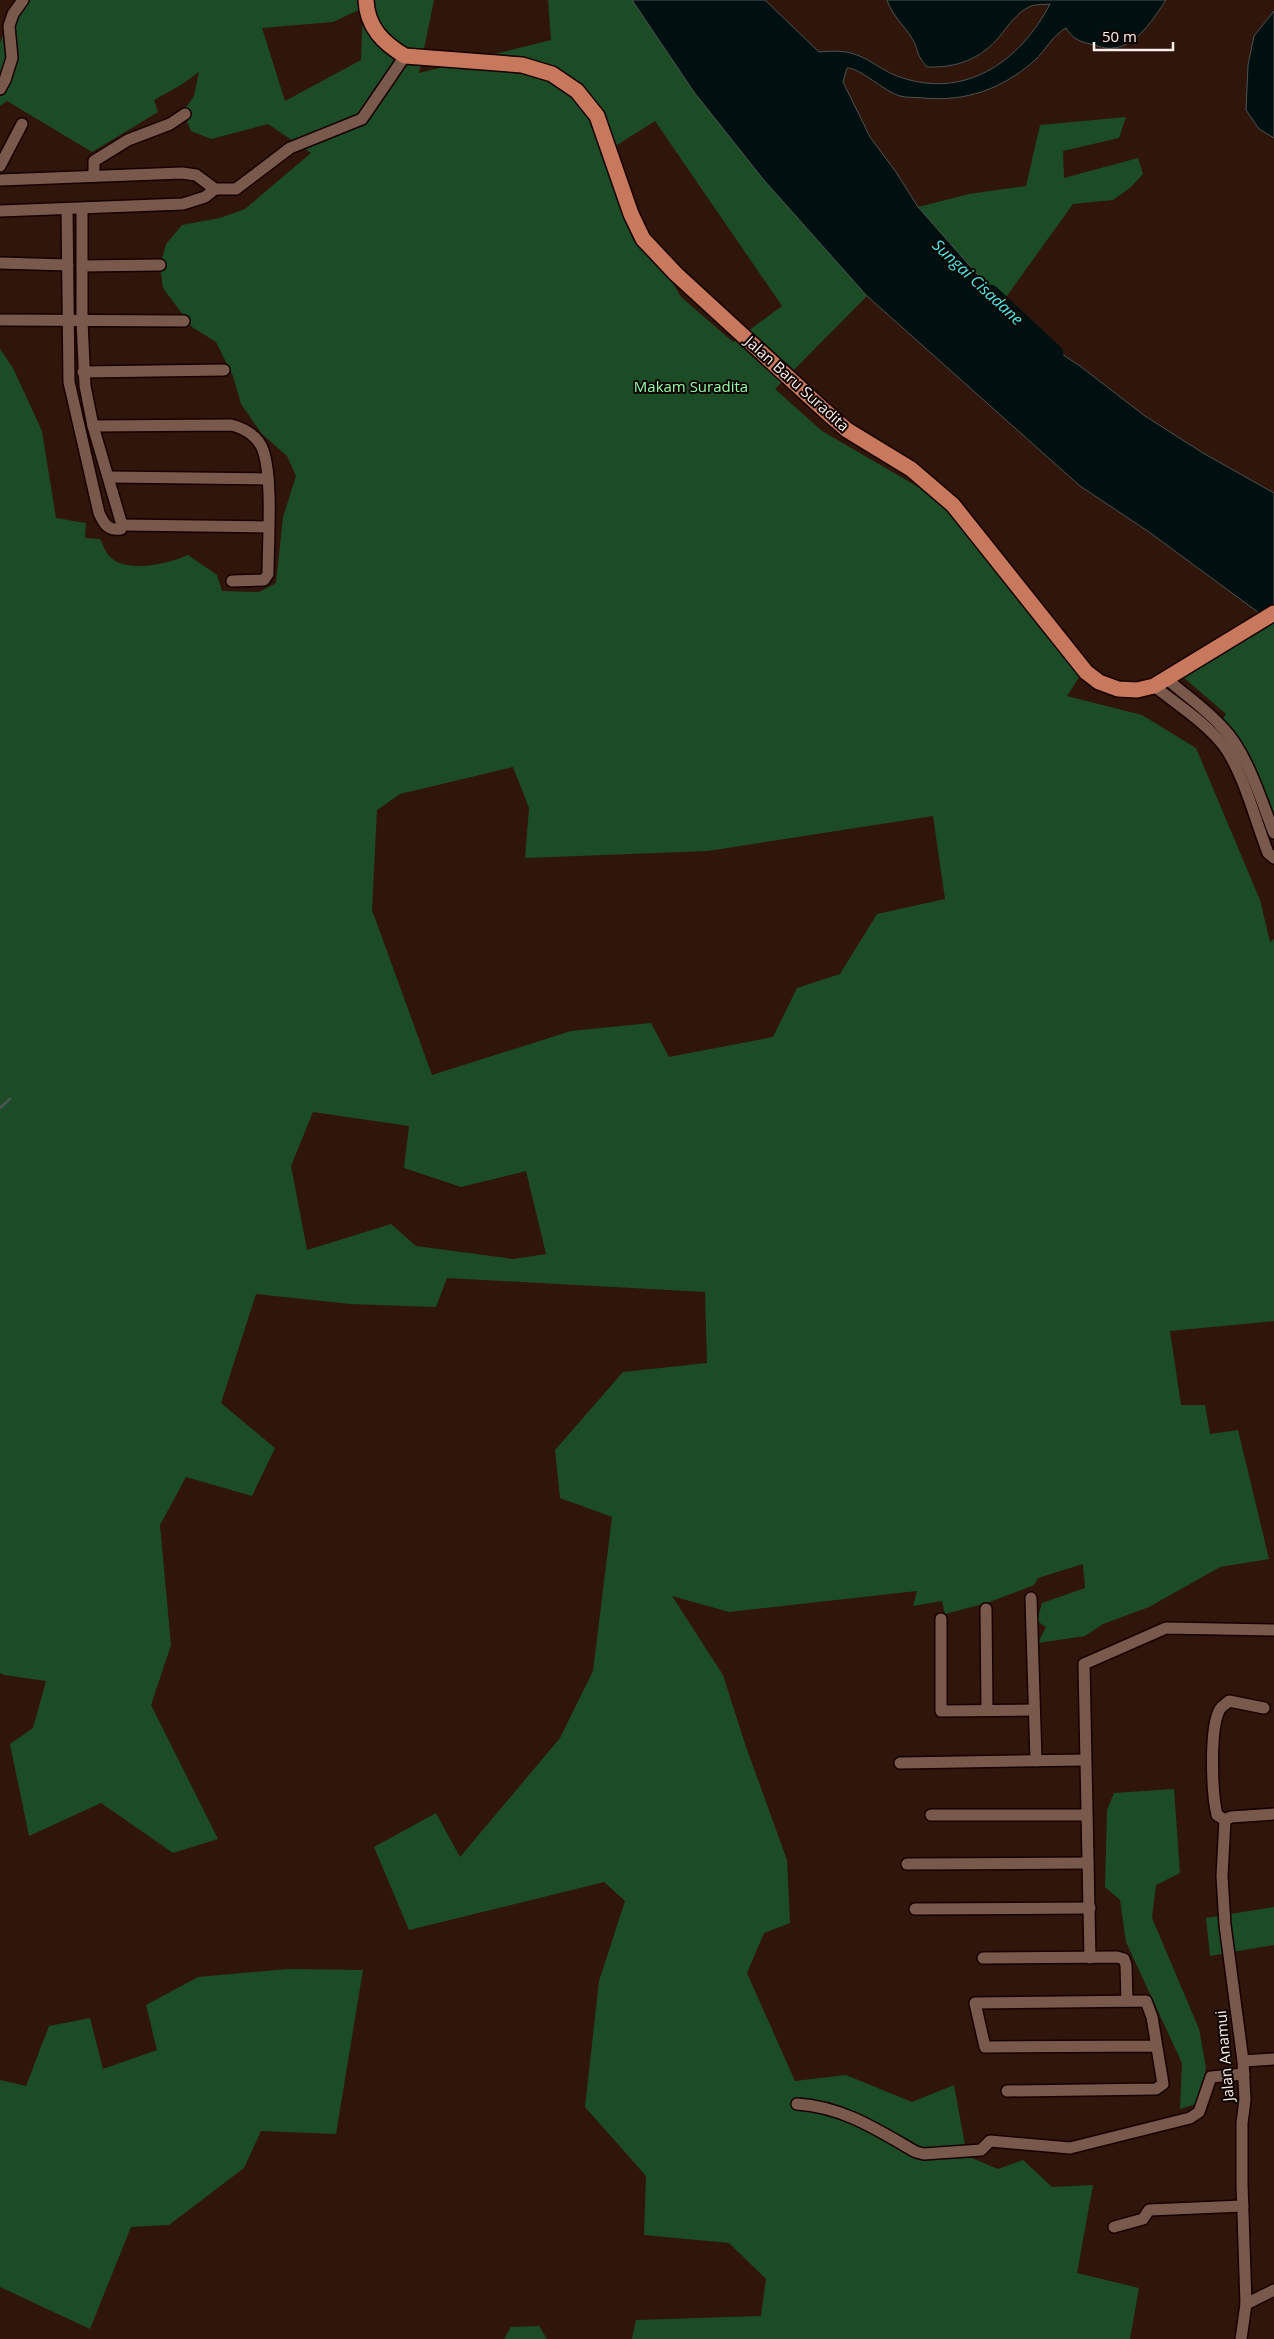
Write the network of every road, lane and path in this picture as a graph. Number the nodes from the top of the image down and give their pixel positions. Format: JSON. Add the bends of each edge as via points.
{"nodes":[{"id":1,"x":23,"y":0,"type":"edge"},
{"id":2,"x":366,"y":0,"type":"edge"},
{"id":3,"x":6,"y":42,"type":"edge"},
{"id":4,"x":405,"y":56,"type":"junction"},
{"id":5,"x":0,"y":89,"type":"edge"},
{"id":6,"x":185,"y":114,"type":"dead end"},
{"id":7,"x":22,"y":124,"type":"dead end"},
{"id":8,"x":0,"y":166,"type":"edge"},
{"id":9,"x":94,"y":176,"type":"junction"},
{"id":10,"x":0,"y":180,"type":"edge"},
{"id":11,"x":215,"y":189,"type":"junction"},
{"id":12,"x":68,"y":209,"type":"junction"},
{"id":13,"x":82,"y":209,"type":"junction"},
{"id":14,"x":0,"y":210,"type":"edge"},
{"id":15,"x":0,"y":263,"type":"edge"},
{"id":16,"x":68,"y":265,"type":"junction"},
{"id":17,"x":160,"y":265,"type":"dead end"},
{"id":18,"x":82,"y":266,"type":"junction"},
{"id":19,"x":2,"y":320,"type":"dead end"},
{"id":20,"x":67,"y":320,"type":"junction"},
{"id":21,"x":82,"y":321,"type":"junction"},
{"id":22,"x":184,"y":321,"type":"dead end"},
{"id":23,"x":224,"y":370,"type":"dead end"},
{"id":24,"x":83,"y":372,"type":"junction"},
{"id":25,"x":93,"y":426,"type":"junction"},
{"id":26,"x":109,"y":477,"type":"junction"},
{"id":27,"x":268,"y":479,"type":"junction"},
{"id":28,"x":122,"y":525,"type":"junction"},
{"id":29,"x":268,"y":527,"type":"junction"},
{"id":30,"x":232,"y":581,"type":"dead end"},
{"id":31,"x":1274,"y":613,"type":"edge"},
{"id":32,"x":1166,"y":680,"type":"junction"},
{"id":33,"x":1274,"y":833,"type":"edge"},
{"id":34,"x":1274,"y":858,"type":"edge"},
{"id":35,"x":1031,"y":1598,"type":"dead end"},
{"id":36,"x":986,"y":1609,"type":"dead end"},
{"id":37,"x":941,"y":1619,"type":"dead end"},
{"id":38,"x":1274,"y":1630,"type":"edge"},
{"id":39,"x":1264,"y":1708,"type":"dead end"},
{"id":40,"x":987,"y":1710,"type":"junction"},
{"id":41,"x":1034,"y":1710,"type":"junction"},
{"id":42,"x":1085,"y":1760,"type":"junction"},
{"id":43,"x":1036,"y":1761,"type":"junction"},
{"id":44,"x":900,"y":1763,"type":"dead end"},
{"id":45,"x":1274,"y":1814,"type":"edge"},
{"id":46,"x":931,"y":1815,"type":"dead end"},
{"id":47,"x":1086,"y":1815,"type":"junction"},
{"id":48,"x":1225,"y":1820,"type":"junction"},
{"id":49,"x":1088,"y":1863,"type":"junction"},
{"id":50,"x":907,"y":1864,"type":"dead end"},
{"id":51,"x":1090,"y":1908,"type":"junction"},
{"id":52,"x":915,"y":1909,"type":"dead end"},
{"id":53,"x":983,"y":1958,"type":"dead end"},
{"id":54,"x":1090,"y":1958,"type":"junction"},
{"id":55,"x":1127,"y":2001,"type":"junction"},
{"id":56,"x":1156,"y":2046,"type":"junction"},
{"id":57,"x":1274,"y":2058,"type":"edge"},
{"id":58,"x":1243,"y":2061,"type":"junction"},
{"id":59,"x":1244,"y":2074,"type":"junction"},
{"id":60,"x":1007,"y":2091,"type":"dead end"},
{"id":61,"x":797,"y":2104,"type":"dead end"},
{"id":62,"x":1243,"y":2206,"type":"junction"},
{"id":63,"x":1114,"y":2227,"type":"dead end"},
{"id":64,"x":1274,"y":2290,"type":"edge"},
{"id":65,"x":1246,"y":2304,"type":"junction"},
{"id":66,"x":1240,"y":2339,"type":"edge"}],
"edges":[{"from":1,"to":3,"type":"street","via":[[13,14]]},
{"from":2,"to":4,"type":"main road","via":[[366,11],[372,25],[391,48]]},
{"from":3,"to":5,"type":"street","via":[[12,58]]},
{"from":4,"to":11,"type":"street","via":[[362,119],[290,148],[236,189]]},
{"from":4,"to":32,"type":"main road","name":"Jalan Baru Suradita","via":[[522,65],[552,74],[577,91],[596,116],[636,227],[660,259],[825,412],[911,469],[953,505],[1093,678],[1118,689],[1137,690]]},
{"from":6,"to":9,"type":"street","via":[[170,124],[128,140],[94,161]]},
{"from":7,"to":8,"type":"street"},
{"from":9,"to":10,"type":"street"},
{"from":9,"to":11,"type":"street","via":[[182,173],[196,175]]},
{"from":11,"to":13,"type":"street","via":[[205,197],[183,204]]},
{"from":12,"to":13,"type":"street"},
{"from":12,"to":14,"type":"street"},
{"from":12,"to":16,"type":"street"},
{"from":13,"to":18,"type":"street"},
{"from":15,"to":16,"type":"street"},
{"from":16,"to":20,"type":"street"},
{"from":17,"to":18,"type":"street"},
{"from":18,"to":21,"type":"street"},
{"from":19,"to":20,"type":"street"},
{"from":20,"to":21,"type":"street"},
{"from":20,"to":28,"type":"street","via":[[70,392],[100,513],[110,529],[120,529]]},
{"from":21,"to":22,"type":"street"},
{"from":21,"to":24,"type":"street"},
{"from":23,"to":24,"type":"street"},
{"from":24,"to":25,"type":"street"},
{"from":25,"to":26,"type":"street"},
{"from":25,"to":27,"type":"street","via":[[241,427],[262,448]]},
{"from":26,"to":27,"type":"street"},
{"from":26,"to":28,"type":"street"},
{"from":27,"to":29,"type":"street"},
{"from":28,"to":29,"type":"street"},
{"from":29,"to":30,"type":"street","via":[[267,577],[256,582]]},
{"from":31,"to":32,"type":"main road","name":"Jalan Baru Suradita"},
{"from":32,"to":33,"type":"street","via":[[1233,740]]},
{"from":32,"to":34,"type":"street","via":[[1224,747],[1238,773],[1268,853]]},
{"from":35,"to":41,"type":"street"},
{"from":36,"to":40,"type":"street"},
{"from":37,"to":40,"type":"street","via":[[941,1711]]},
{"from":38,"to":42,"type":"street","via":[[1166,1628],[1084,1664]]},
{"from":39,"to":48,"type":"street","via":[[1229,1701],[1220,1708],[1214,1746],[1214,1800],[1217,1815]]},
{"from":40,"to":41,"type":"street"},
{"from":41,"to":43,"type":"street"},
{"from":42,"to":43,"type":"street"},
{"from":42,"to":47,"type":"street"},
{"from":43,"to":44,"type":"street"},
{"from":45,"to":48,"type":"street"},
{"from":46,"to":47,"type":"street"},
{"from":47,"to":49,"type":"street"},
{"from":48,"to":58,"type":"street","name":"Jalan Anamui","via":[[1222,1876],[1225,1925]]},
{"from":49,"to":50,"type":"street"},
{"from":49,"to":51,"type":"street"},
{"from":51,"to":52,"type":"street"},
{"from":51,"to":54,"type":"street"},
{"from":53,"to":54,"type":"street"},
{"from":54,"to":55,"type":"street","via":[[1124,1958]]},
{"from":55,"to":56,"type":"street","via":[[1146,2001]]},
{"from":55,"to":56,"type":"street","via":[[975,2003],[985,2047]]},
{"from":56,"to":60,"type":"street","via":[[1163,2084],[1156,2090]]},
{"from":57,"to":58,"type":"street"},
{"from":58,"to":59,"type":"street","name":"Jalan Anamui"},
{"from":59,"to":61,"type":"street","via":[[1212,2077],[1199,2112],[1190,2118],[1070,2148],[990,2141],[981,2150],[924,2154],[857,2118],[818,2105]]},
{"from":59,"to":62,"type":"street","name":"Jalan Anamui"},
{"from":62,"to":63,"type":"street","via":[[1149,2210],[1144,2219]]},
{"from":62,"to":65,"type":"street","name":"Jalan Anamui"},
{"from":64,"to":65,"type":"street"},
{"from":65,"to":66,"type":"street","name":"Jalan Anamui"}]}
